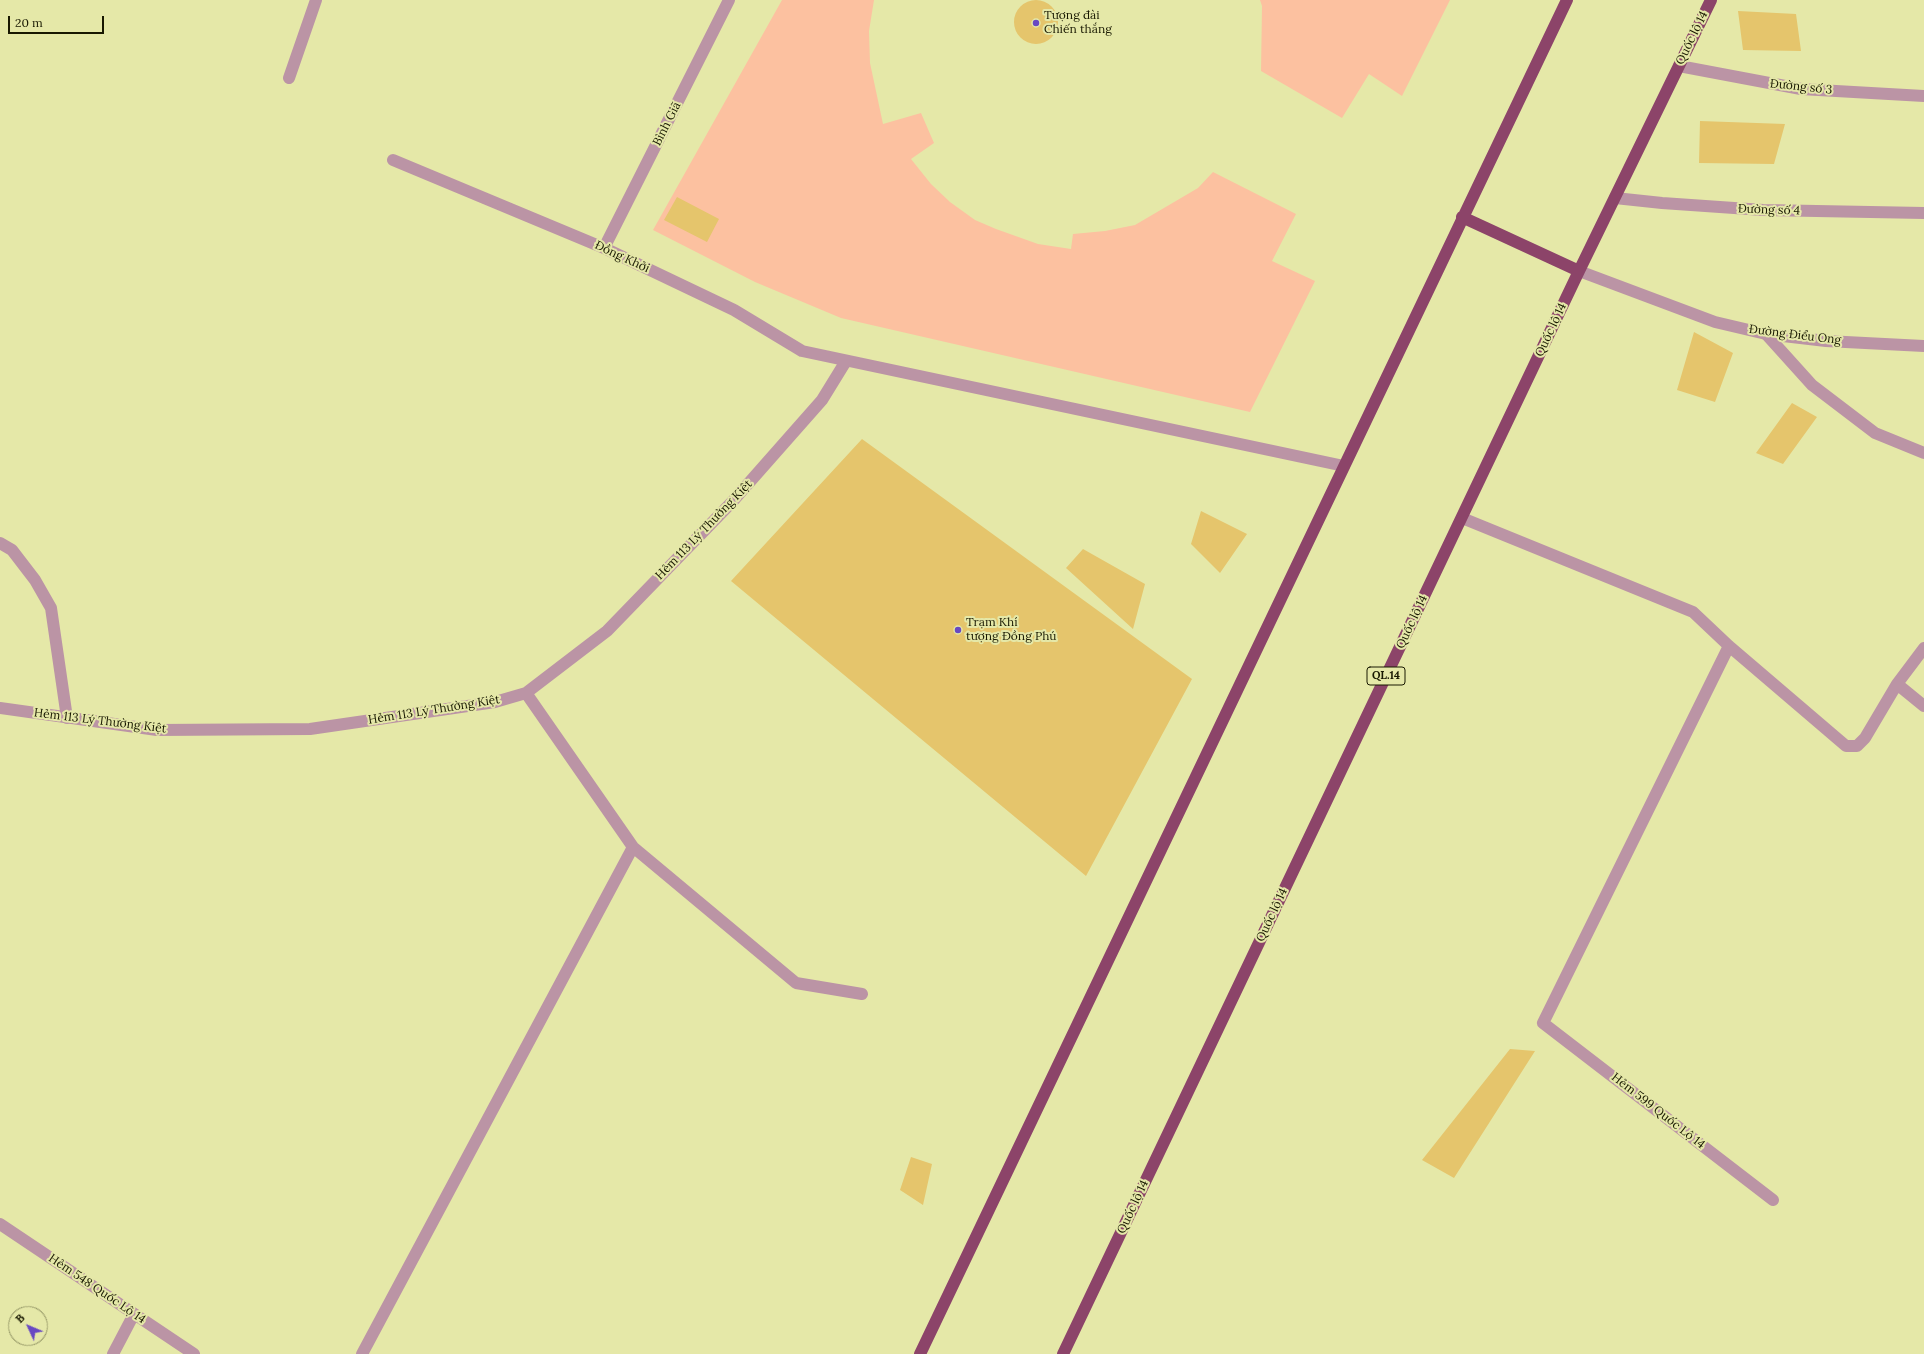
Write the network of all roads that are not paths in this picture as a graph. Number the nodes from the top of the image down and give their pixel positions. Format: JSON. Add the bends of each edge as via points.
{"nodes":[{"id":1,"x":316,"y":0,"type":"edge"},
{"id":2,"x":729,"y":0,"type":"edge"},
{"id":3,"x":1567,"y":0,"type":"edge"},
{"id":4,"x":1711,"y":0,"type":"edge"},
{"id":5,"x":1679,"y":66,"type":"junction"},
{"id":6,"x":289,"y":78,"type":"dead end"},
{"id":7,"x":1924,"y":96,"type":"edge"},
{"id":8,"x":393,"y":160,"type":"dead end"},
{"id":9,"x":1615,"y":198,"type":"junction"},
{"id":10,"x":1924,"y":213,"type":"edge"},
{"id":11,"x":1462,"y":217,"type":"junction"},
{"id":12,"x":604,"y":248,"type":"junction"},
{"id":13,"x":1579,"y":271,"type":"junction"},
{"id":14,"x":1766,"y":334,"type":"junction"},
{"id":15,"x":1924,"y":346,"type":"edge"},
{"id":16,"x":846,"y":361,"type":"junction"},
{"id":17,"x":1924,"y":453,"type":"edge"},
{"id":18,"x":1344,"y":466,"type":"junction"},
{"id":19,"x":1462,"y":518,"type":"junction"},
{"id":20,"x":0,"y":543,"type":"edge"},
{"id":21,"x":1729,"y":646,"type":"junction"},
{"id":22,"x":1924,"y":648,"type":"edge"},
{"id":23,"x":1896,"y":684,"type":"junction"},
{"id":24,"x":526,"y":693,"type":"junction"},
{"id":25,"x":1924,"y":706,"type":"edge"},
{"id":26,"x":0,"y":708,"type":"edge"},
{"id":27,"x":67,"y":718,"type":"junction"},
{"id":28,"x":633,"y":847,"type":"junction"},
{"id":29,"x":862,"y":994,"type":"dead end"},
{"id":30,"x":1773,"y":1200,"type":"dead end"},
{"id":31,"x":0,"y":1224,"type":"edge"},
{"id":32,"x":134,"y":1314,"type":"junction"},
{"id":33,"x":113,"y":1354,"type":"edge"},
{"id":34,"x":194,"y":1354,"type":"edge"},
{"id":35,"x":362,"y":1354,"type":"edge"},
{"id":36,"x":920,"y":1354,"type":"edge"},
{"id":37,"x":1063,"y":1354,"type":"edge"}],
"edges":[{"from":1,"to":6,"type":"street"},
{"from":2,"to":12,"type":"street","name":"Bình Giã"},
{"from":3,"to":11,"type":"highway"},
{"from":4,"to":5,"type":"highway","name":"Quốc lộ 14","number":"QL.14"},
{"from":5,"to":7,"type":"street","name":"Đường số 3","via":[[1801,89]]},
{"from":5,"to":9,"type":"highway","name":"Quốc lộ 14","number":"QL.14"},
{"from":8,"to":12,"type":"street","name":"Đồng Khởi"},
{"from":9,"to":10,"type":"street","name":"Đường số 4","via":[[1763,210]]},
{"from":9,"to":13,"type":"highway","name":"Quốc lộ 14","number":"QL.14"},
{"from":11,"to":13,"type":"highway"},
{"from":11,"to":18,"type":"highway"},
{"from":12,"to":16,"type":"street","name":"Đồng Khởi","via":[[734,310],[802,351]]},
{"from":13,"to":14,"type":"street","name":"Đường Điểu Ong","via":[[1715,322]]},
{"from":13,"to":19,"type":"highway","name":"Quốc lộ 14","number":"QL.14"},
{"from":14,"to":15,"type":"street","name":"Đường Điểu Ong","via":[[1826,341]]},
{"from":14,"to":17,"type":"street","via":[[1812,385],[1875,433]]},
{"from":16,"to":18,"type":"street","name":"Đồng Khởi"},
{"from":16,"to":24,"type":"street","name":"Hẻm 113 Lý Thường Kiệt","via":[[822,400],[732,502],[607,631]]},
{"from":18,"to":36,"type":"highway"},
{"from":19,"to":21,"type":"street","via":[[1693,612]]},
{"from":19,"to":37,"type":"highway","name":"Quốc lộ 14","number":"QL.14"},
{"from":20,"to":27,"type":"street","via":[[12,550],[35,580],[51,608]]},
{"from":21,"to":23,"type":"street","via":[[1846,746],[1857,746],[1865,738]]},
{"from":21,"to":30,"type":"street","name":"Hẻm 599 Quốc Lộ 14","via":[[1543,1022]]},
{"from":22,"to":23,"type":"street"},
{"from":23,"to":25,"type":"street"},
{"from":24,"to":27,"type":"street","name":"Hẻm 113 Lý Thường Kiệt","via":[[496,702],[310,729],[157,730]]},
{"from":24,"to":28,"type":"street"},
{"from":26,"to":27,"type":"street","name":"Hẻm 113 Lý Thường Kiệt"},
{"from":28,"to":29,"type":"street","via":[[796,983]]},
{"from":28,"to":35,"type":"street"},
{"from":31,"to":32,"type":"street","name":"Hẻm 548 Quốc Lộ 14"},
{"from":32,"to":33,"type":"street"},
{"from":32,"to":34,"type":"street","name":"Hẻm 548 Quốc Lộ 14"}]}
